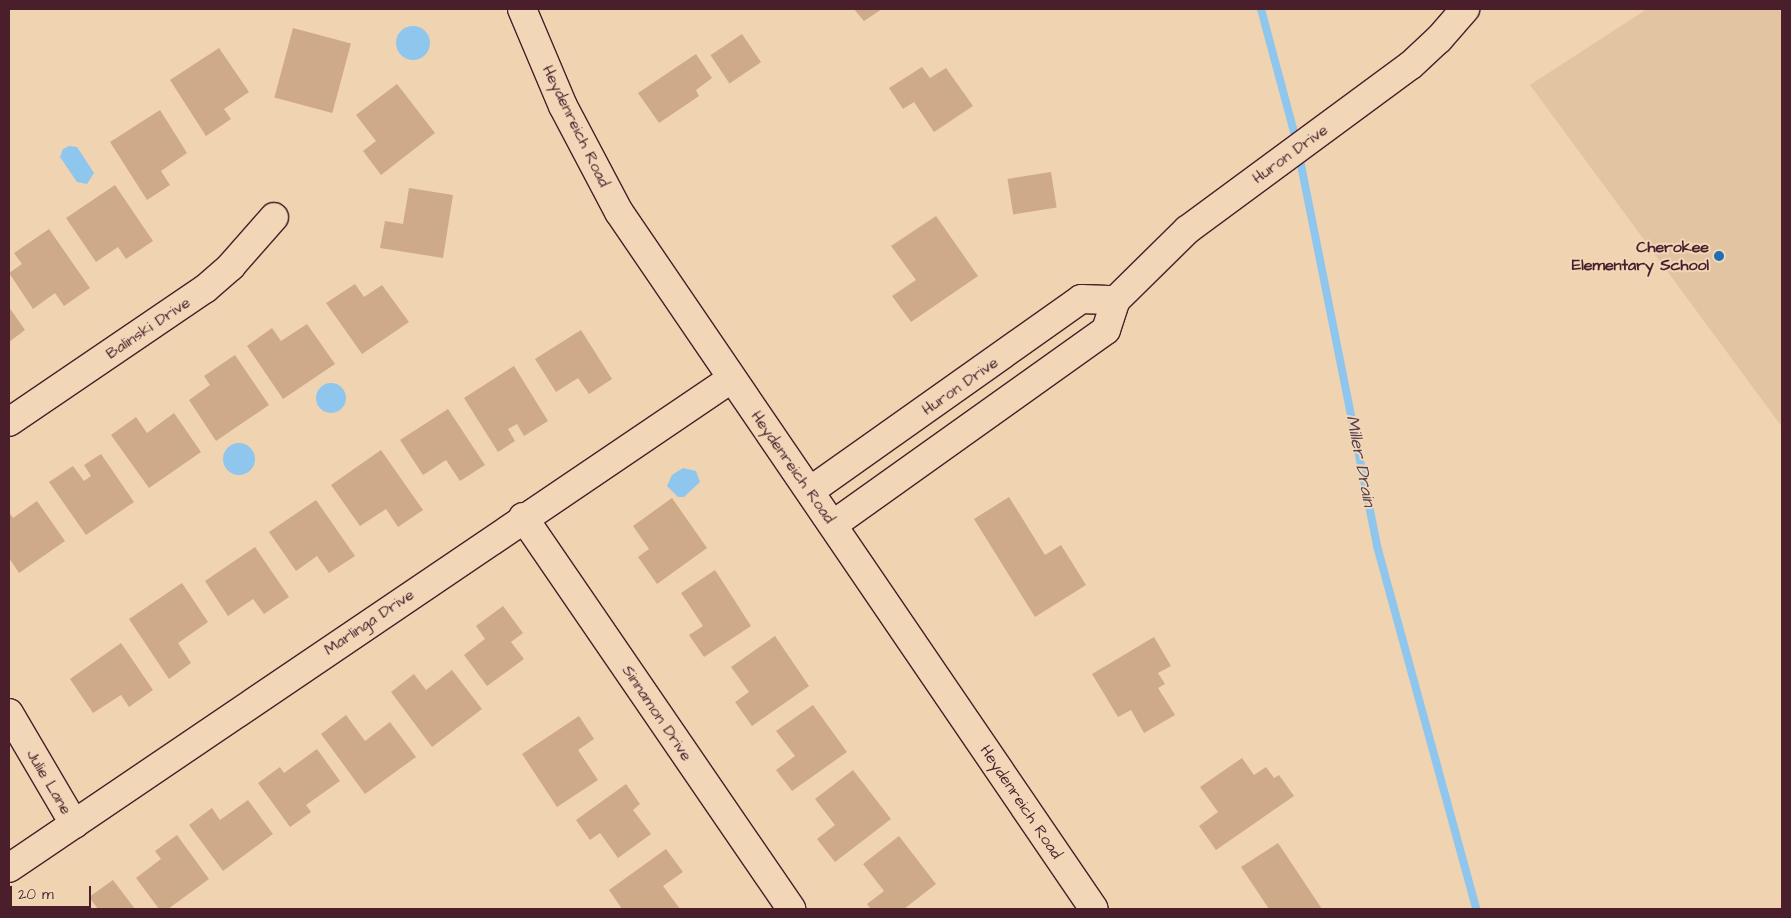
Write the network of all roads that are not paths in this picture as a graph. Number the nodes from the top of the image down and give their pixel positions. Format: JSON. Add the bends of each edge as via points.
{"nodes":[{"id":1,"x":522,"y":9,"type":"edge"},
{"id":2,"x":1465,"y":9,"type":"edge"},
{"id":3,"x":274,"y":217,"type":"dead end"},
{"id":4,"x":1116,"y":300,"type":"junction"},
{"id":5,"x":1002,"y":357,"type":"junction"},
{"id":6,"x":731,"y":379,"type":"junction"},
{"id":7,"x":1025,"y":389,"type":"junction"},
{"id":8,"x":9,"y":422,"type":"edge"},
{"id":9,"x":810,"y":491,"type":"junction"},
{"id":10,"x":522,"y":517,"type":"junction"},
{"id":11,"x":834,"y":524,"type":"junction"},
{"id":12,"x":9,"y":714,"type":"edge"},
{"id":13,"x":74,"y":824,"type":"junction"},
{"id":14,"x":9,"y":868,"type":"edge"},
{"id":15,"x":791,"y":909,"type":"edge"},
{"id":16,"x":1094,"y":909,"type":"edge"}],
"edges":[{"from":1,"to":6,"type":"street","name":"Heydenreich Road","via":[[563,106],[619,212]]},
{"from":2,"to":4,"type":"street","name":"Huron Drive","via":[[1411,65],[1187,230]]},
{"from":3,"to":8,"type":"street","name":"Balinski Drive","via":[[231,266],[205,289]]},
{"from":4,"to":5,"type":"street","name":"Huron Drive","via":[[1081,299]]},
{"from":4,"to":7,"type":"street","name":"Huron Drive","via":[[1106,330]]},
{"from":5,"to":7,"type":"street"},
{"from":5,"to":9,"type":"street","name":"Huron Drive"},
{"from":6,"to":9,"type":"street","name":"Heydenreich Road"},
{"from":6,"to":10,"type":"street","name":"Marlinga Drive"},
{"from":7,"to":11,"type":"street","name":"Huron Drive"},
{"from":9,"to":11,"type":"street","name":"Heydenreich Road"},
{"from":10,"to":13,"type":"street","name":"Marlinga Drive"},
{"from":10,"to":15,"type":"street","name":"Sinnamon Drive"},
{"from":11,"to":16,"type":"street","name":"Heydenreich Road"},
{"from":12,"to":13,"type":"street","name":"Julie Lane"},
{"from":13,"to":14,"type":"street","name":"Marlinga Drive"}]}
